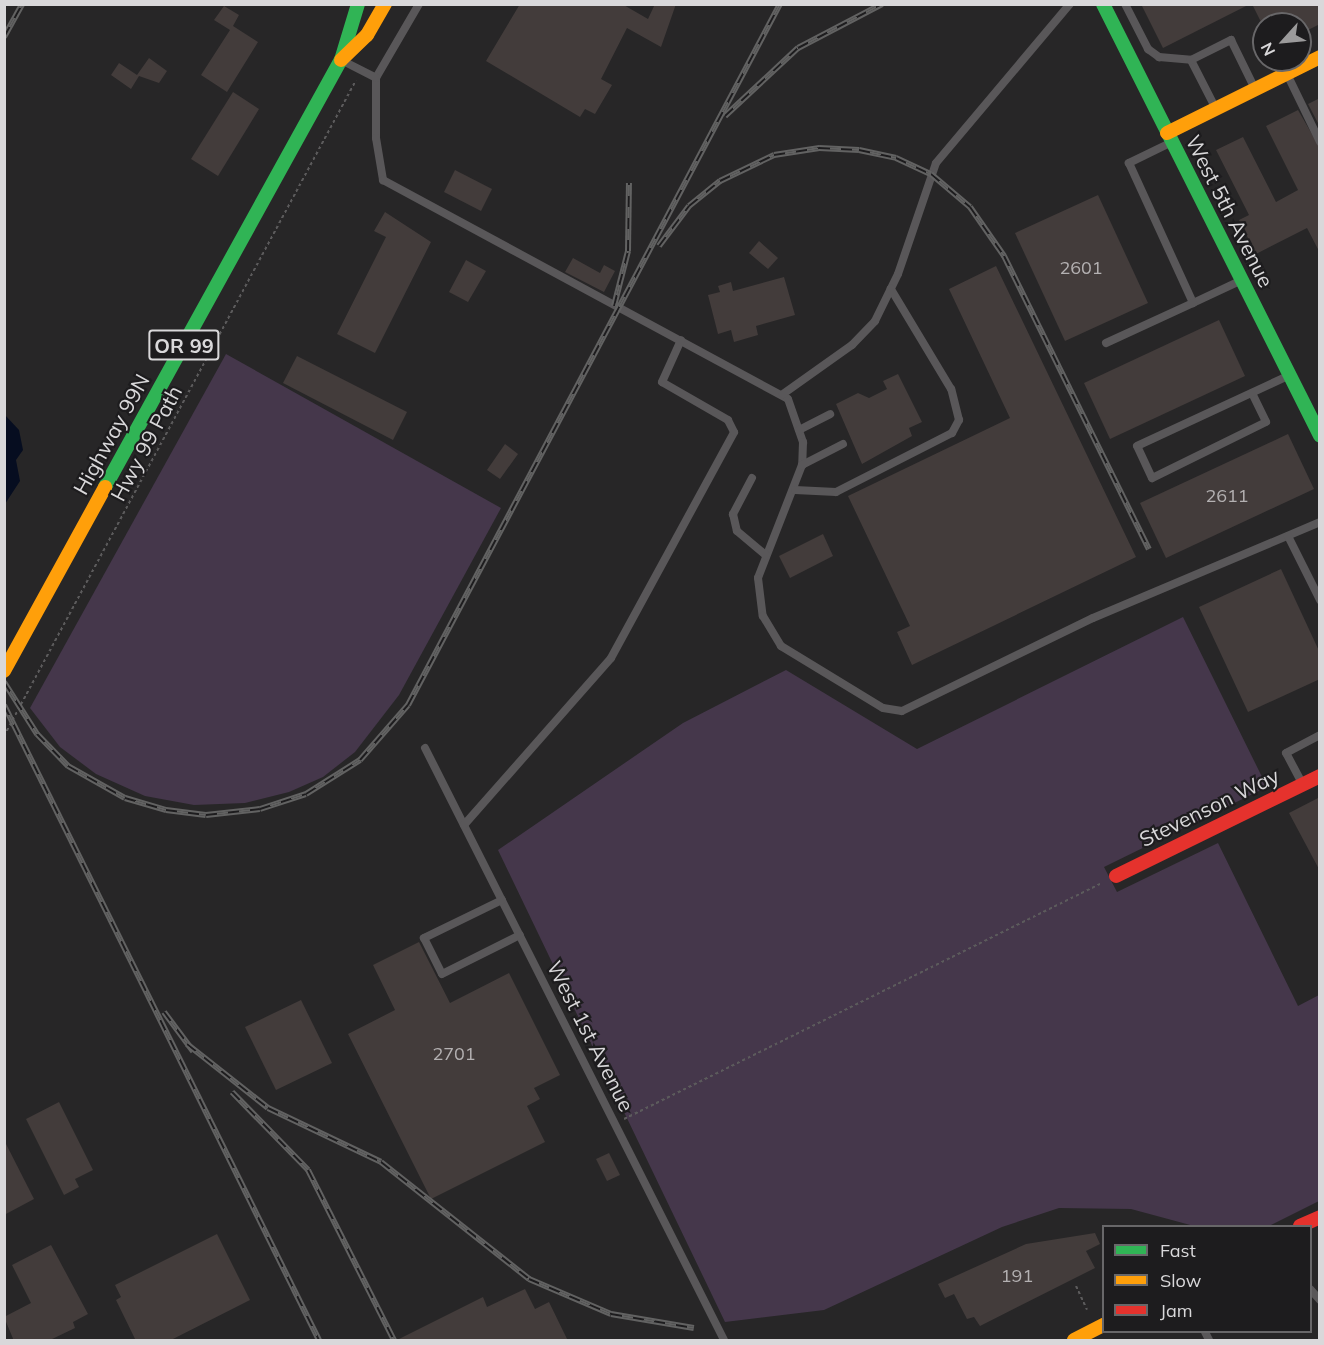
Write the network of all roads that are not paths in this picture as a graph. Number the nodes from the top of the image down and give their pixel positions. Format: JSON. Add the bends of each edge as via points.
{"nodes":[{"id":1,"x":358,"y":4,"type":"edge"},
{"id":2,"x":385,"y":4,"type":"edge"},
{"id":3,"x":419,"y":4,"type":"edge"},
{"id":4,"x":1070,"y":4,"type":"edge"},
{"id":5,"x":1104,"y":4,"type":"edge"},
{"id":6,"x":1125,"y":4,"type":"edge"},
{"id":7,"x":1132,"y":18,"type":"junction"},
{"id":8,"x":1114,"y":27,"type":"junction"},
{"id":9,"x":1148,"y":48,"type":"junction"},
{"id":10,"x":1130,"y":57,"type":"junction"},
{"id":11,"x":1320,"y":57,"type":"edge"},
{"id":12,"x":341,"y":60,"type":"junction"},
{"id":13,"x":1191,"y":60,"type":"junction"},
{"id":14,"x":1287,"y":73,"type":"junction"},
{"id":15,"x":376,"y":78,"type":"junction"},
{"id":16,"x":1255,"y":89,"type":"junction"},
{"id":17,"x":1216,"y":109,"type":"junction"},
{"id":18,"x":1169,"y":138,"type":"junction"},
{"id":19,"x":1320,"y":142,"type":"edge"},
{"id":20,"x":1241,"y":280,"type":"junction"},
{"id":21,"x":891,"y":289,"type":"junction"},
{"id":22,"x":1193,"y":303,"type":"junction"},
{"id":23,"x":681,"y":340,"type":"junction"},
{"id":24,"x":1106,"y":343,"type":"dead end"},
{"id":25,"x":1289,"y":376,"type":"junction"},
{"id":26,"x":1252,"y":393,"type":"junction"},
{"id":27,"x":783,"y":394,"type":"junction"},
{"id":28,"x":830,"y":414,"type":"dead end"},
{"id":29,"x":799,"y":430,"type":"junction"},
{"id":30,"x":1320,"y":436,"type":"edge"},
{"id":31,"x":843,"y":444,"type":"dead end"},
{"id":32,"x":802,"y":465,"type":"junction"},
{"id":33,"x":752,"y":478,"type":"dead end"},
{"id":34,"x":795,"y":490,"type":"junction"},
{"id":35,"x":1320,"y":522,"type":"edge"},
{"id":36,"x":1288,"y":536,"type":"junction"},
{"id":37,"x":766,"y":555,"type":"junction"},
{"id":38,"x":1320,"y":600,"type":"edge"},
{"id":39,"x":4,"y":671,"type":"edge"},
{"id":40,"x":1320,"y":735,"type":"edge"},
{"id":41,"x":425,"y":748,"type":"dead end"},
{"id":42,"x":1320,"y":776,"type":"edge"},
{"id":43,"x":1303,"y":784,"type":"junction"},
{"id":44,"x":464,"y":825,"type":"junction"},
{"id":45,"x":1116,"y":876,"type":"road end"},
{"id":46,"x":502,"y":900,"type":"junction"},
{"id":47,"x":520,"y":936,"type":"junction"},
{"id":48,"x":1320,"y":1216,"type":"edge"},
{"id":49,"x":1304,"y":1225,"type":"edge"},
{"id":50,"x":1102,"y":1326,"type":"edge"},
{"id":51,"x":724,"y":1341,"type":"edge"},
{"id":52,"x":1074,"y":1341,"type":"edge"}],
"edges":[{"from":1,"to":12,"type":"main road","number":"OR 99"},
{"from":2,"to":12,"type":"main road","number":"OR 99","via":[[367,35]]},
{"from":3,"to":15,"type":"lane"},
{"from":4,"to":21,"type":"lane","via":[[936,163]]},
{"from":5,"to":8,"type":"main road","name":"West 5th Avenue"},
{"from":6,"to":7,"type":"lane"},
{"from":7,"to":8,"type":"lane"},
{"from":7,"to":9,"type":"lane"},
{"from":8,"to":10,"type":"main road","name":"West 5th Avenue"},
{"from":9,"to":10,"type":"lane"},
{"from":9,"to":13,"type":"lane","via":[[1159,57]]},
{"from":10,"to":18,"type":"main road","name":"West 5th Avenue"},
{"from":11,"to":14,"type":"main road"},
{"from":12,"to":15,"type":"lane"},
{"from":12,"to":39,"type":"main road","name":"Highway 99N","number":"OR 99"},
{"from":13,"to":16,"type":"lane","via":[[1231,40]]},
{"from":13,"to":17,"type":"lane"},
{"from":14,"to":16,"type":"main road"},
{"from":14,"to":19,"type":"lane"},
{"from":15,"to":23,"type":"lane","via":[[376,138],[383,180],[614,309]]},
{"from":16,"to":17,"type":"main road"},
{"from":17,"to":18,"type":"main road"},
{"from":18,"to":20,"type":"main road","name":"West 5th Avenue"},
{"from":18,"to":22,"type":"lane","via":[[1129,163]]},
{"from":20,"to":22,"type":"lane"},
{"from":20,"to":25,"type":"main road","name":"West 5th Avenue"},
{"from":21,"to":27,"type":"lane","via":[[875,321],[852,345]]},
{"from":21,"to":34,"type":"lane","via":[[951,388],[959,420],[952,433],[836,492]]},
{"from":22,"to":24,"type":"lane"},
{"from":23,"to":27,"type":"lane"},
{"from":23,"to":44,"type":"lane","via":[[662,382],[728,420],[734,432],[611,658]]},
{"from":25,"to":26,"type":"lane"},
{"from":25,"to":30,"type":"main road","name":"West 5th Avenue"},
{"from":26,"to":26,"type":"lane","via":[[1137,446],[1152,478],[1266,423]]},
{"from":27,"to":29,"type":"lane"},
{"from":28,"to":29,"type":"lane"},
{"from":29,"to":32,"type":"lane"},
{"from":31,"to":32,"type":"lane"},
{"from":32,"to":34,"type":"lane"},
{"from":33,"to":37,"type":"lane","via":[[733,513],[737,531]]},
{"from":34,"to":37,"type":"lane"},
{"from":35,"to":36,"type":"lane"},
{"from":36,"to":37,"type":"lane","via":[[1092,618],[902,711],[883,708],[781,646],[759,599],[758,578]]},
{"from":36,"to":38,"type":"lane"},
{"from":40,"to":43,"type":"lane","via":[[1286,753]]},
{"from":41,"to":44,"type":"lane","name":"West 1st Avenue"},
{"from":42,"to":43,"type":"main road","name":"Stevenson Way"},
{"from":43,"to":45,"type":"main road","name":"Stevenson Way"},
{"from":44,"to":46,"type":"lane","name":"West 1st Avenue"},
{"from":46,"to":47,"type":"lane","name":"West 1st Avenue"},
{"from":46,"to":47,"type":"lane","via":[[424,938],[442,974]]},
{"from":47,"to":51,"type":"lane","name":"West 1st Avenue"},
{"from":48,"to":49,"type":"main road"},
{"from":50,"to":52,"type":"main road"}]}
